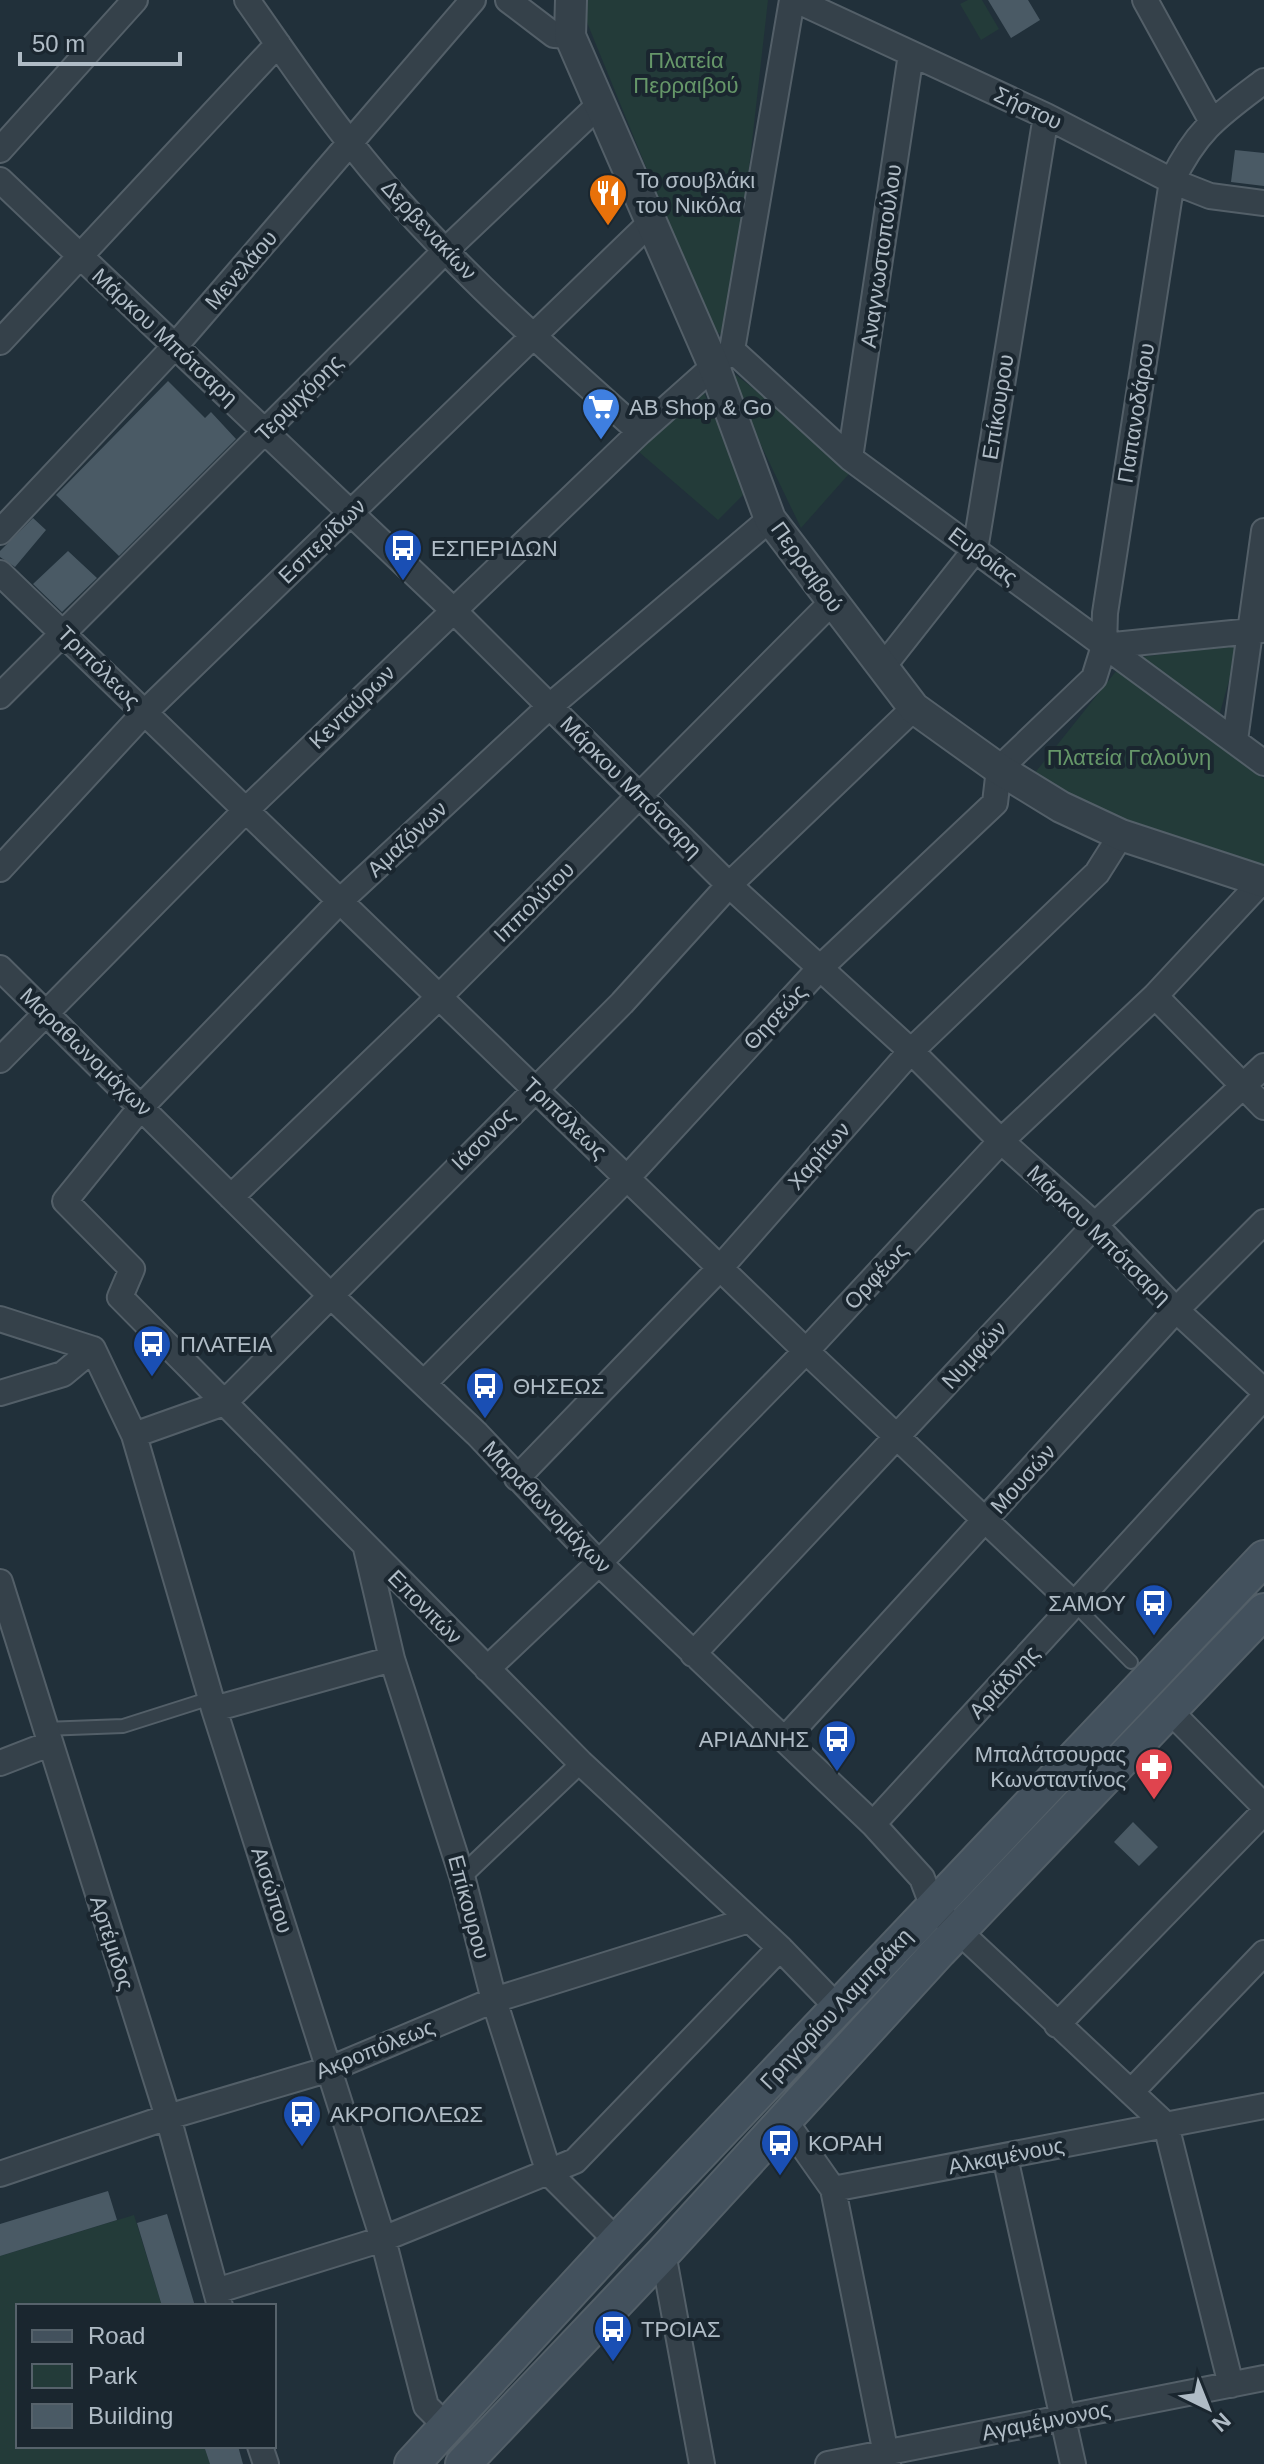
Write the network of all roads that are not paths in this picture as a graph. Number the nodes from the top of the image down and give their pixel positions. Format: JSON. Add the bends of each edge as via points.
{"nodes":[{"id":1,"x":135,"y":0,"type":"edge"},
{"id":2,"x":247,"y":0,"type":"edge"},
{"id":3,"x":473,"y":0,"type":"edge"},
{"id":4,"x":508,"y":0,"type":"edge"},
{"id":5,"x":571,"y":0,"type":"edge"},
{"id":6,"x":794,"y":0,"type":"edge"},
{"id":7,"x":1145,"y":0,"type":"edge"},
{"id":8,"x":570,"y":36,"type":"junction"},
{"id":9,"x":278,"y":44,"type":"junction"},
{"id":10,"x":911,"y":54,"type":"junction"},
{"id":11,"x":1264,"y":81,"type":"edge"},
{"id":12,"x":600,"y":104,"type":"junction"},
{"id":13,"x":1046,"y":116,"type":"junction"},
{"id":14,"x":1211,"y":120,"type":"junction"},
{"id":15,"x":351,"y":145,"type":"junction"},
{"id":16,"x":0,"y":150,"type":"edge"},
{"id":17,"x":0,"y":180,"type":"edge"},
{"id":18,"x":1172,"y":181,"type":"junction"},
{"id":19,"x":1264,"y":203,"type":"edge"},
{"id":20,"x":652,"y":221,"type":"junction"},
{"id":21,"x":445,"y":251,"type":"junction"},
{"id":22,"x":78,"y":256,"type":"junction"},
{"id":23,"x":532,"y":336,"type":"junction"},
{"id":24,"x":0,"y":342,"type":"edge"},
{"id":25,"x":175,"y":346,"type":"junction"},
{"id":26,"x":722,"y":357,"type":"junction"},
{"id":27,"x":266,"y":432,"type":"junction"},
{"id":28,"x":640,"y":432,"type":"junction"},
{"id":29,"x":850,"y":458,"type":"junction"},
{"id":30,"x":350,"y":514,"type":"junction"},
{"id":31,"x":770,"y":519,"type":"junction"},
{"id":32,"x":1264,"y":531,"type":"edge"},
{"id":33,"x":0,"y":532,"type":"edge"},
{"id":34,"x":975,"y":550,"type":"junction"},
{"id":35,"x":0,"y":573,"type":"edge"},
{"id":36,"x":832,"y":602,"type":"junction"},
{"id":37,"x":453,"y":610,"type":"junction"},
{"id":38,"x":1256,"y":630,"type":"edge"},
{"id":39,"x":63,"y":631,"type":"junction"},
{"id":40,"x":1104,"y":646,"type":"junction"},
{"id":41,"x":882,"y":668,"type":"junction"},
{"id":42,"x":0,"y":696,"type":"edge"},
{"id":43,"x":550,"y":706,"type":"junction"},
{"id":44,"x":914,"y":708,"type":"junction"},
{"id":45,"x":145,"y":712,"type":"junction"},
{"id":46,"x":1235,"y":740,"type":"junction"},
{"id":47,"x":1264,"y":763,"type":"edge"},
{"id":48,"x":999,"y":769,"type":"junction"},
{"id":49,"x":640,"y":796,"type":"junction"},
{"id":50,"x":247,"y":809,"type":"junction"},
{"id":51,"x":1121,"y":835,"type":"junction"},
{"id":52,"x":0,"y":869,"type":"edge"},
{"id":53,"x":1263,"y":882,"type":"edge"},
{"id":54,"x":729,"y":885,"type":"junction"},
{"id":55,"x":339,"y":902,"type":"junction"},
{"id":56,"x":0,"y":968,"type":"edge"},
{"id":57,"x":820,"y":968,"type":"junction"},
{"id":58,"x":1155,"y":996,"type":"junction"},
{"id":59,"x":438,"y":998,"type":"junction"},
{"id":60,"x":46,"y":1011,"type":"junction"},
{"id":61,"x":911,"y":1051,"type":"junction"},
{"id":62,"x":0,"y":1060,"type":"edge"},
{"id":63,"x":1264,"y":1066,"type":"edge"},
{"id":64,"x":1241,"y":1087,"type":"junction"},
{"id":65,"x":534,"y":1089,"type":"junction"},
{"id":66,"x":142,"y":1106,"type":"junction"},
{"id":67,"x":1264,"y":1107,"type":"edge"},
{"id":68,"x":1001,"y":1141,"type":"junction"},
{"id":69,"x":627,"y":1178,"type":"junction"},
{"id":70,"x":74,"y":1188,"type":"joint"},
{"id":71,"x":231,"y":1197,"type":"junction"},
{"id":72,"x":1264,"y":1222,"type":"edge"},
{"id":73,"x":1095,"y":1225,"type":"junction"},
{"id":74,"x":721,"y":1267,"type":"junction"},
{"id":75,"x":329,"y":1294,"type":"junction"},
{"id":76,"x":1176,"y":1310,"type":"junction"},
{"id":77,"x":0,"y":1319,"type":"edge"},
{"id":78,"x":93,"y":1349,"type":"junction"},
{"id":79,"x":806,"y":1351,"type":"junction"},
{"id":80,"x":424,"y":1383,"type":"junction"},
{"id":81,"x":0,"y":1393,"type":"edge"},
{"id":82,"x":1264,"y":1394,"type":"edge"},
{"id":83,"x":224,"y":1403,"type":"junction"},
{"id":84,"x":134,"y":1435,"type":"junction"},
{"id":85,"x":898,"y":1437,"type":"junction"},
{"id":86,"x":517,"y":1478,"type":"junction"},
{"id":87,"x":985,"y":1520,"type":"junction"},
{"id":88,"x":366,"y":1548,"type":"junction"},
{"id":89,"x":1264,"y":1558,"type":"edge"},
{"id":90,"x":599,"y":1563,"type":"junction"},
{"id":91,"x":0,"y":1582,"type":"edge"},
{"id":92,"x":1075,"y":1605,"type":"junction"},
{"id":93,"x":1264,"y":1611,"type":"edge"},
{"id":94,"x":693,"y":1654,"type":"junction"},
{"id":95,"x":392,"y":1659,"type":"junction"},
{"id":96,"x":1131,"y":1662,"type":"dead end"},
{"id":97,"x":487,"y":1669,"type":"junction"},
{"id":98,"x":212,"y":1703,"type":"junction"},
{"id":99,"x":1169,"y":1710,"type":"junction"},
{"id":100,"x":46,"y":1736,"type":"junction"},
{"id":101,"x":785,"y":1739,"type":"junction"},
{"id":102,"x":0,"y":1763,"type":"edge"},
{"id":103,"x":581,"y":1763,"type":"junction"},
{"id":104,"x":1264,"y":1809,"type":"edge"},
{"id":105,"x":873,"y":1824,"type":"junction"},
{"id":106,"x":462,"y":1876,"type":"junction"},
{"id":107,"x":946,"y":1919,"type":"junction"},
{"id":108,"x":749,"y":1920,"type":"junction"},
{"id":109,"x":780,"y":1948,"type":"junction"},
{"id":110,"x":1264,"y":1953,"type":"edge"},
{"id":111,"x":494,"y":2000,"type":"junction"},
{"id":112,"x":837,"y":2007,"type":"junction"},
{"id":113,"x":1057,"y":2025,"type":"junction"},
{"id":114,"x":330,"y":2069,"type":"junction"},
{"id":115,"x":1131,"y":2092,"type":"junction"},
{"id":116,"x":1262,"y":2105,"type":"edge"},
{"id":117,"x":168,"y":2117,"type":"junction"},
{"id":118,"x":783,"y":2118,"type":"junction"},
{"id":119,"x":1166,"y":2125,"type":"junction"},
{"id":120,"x":1005,"y":2157,"type":"junction"},
{"id":121,"x":549,"y":2173,"type":"junction"},
{"id":122,"x":0,"y":2174,"type":"edge"},
{"id":123,"x":833,"y":2189,"type":"junction"},
{"id":124,"x":383,"y":2239,"type":"junction"},
{"id":125,"x":617,"y":2241,"type":"junction"},
{"id":126,"x":663,"y":2253,"type":"junction"},
{"id":127,"x":218,"y":2298,"type":"edge"},
{"id":128,"x":1264,"y":2378,"type":"edge"},
{"id":129,"x":1231,"y":2385,"type":"junction"},
{"id":130,"x":1062,"y":2418,"type":"junction"},
{"id":131,"x":448,"y":2428,"type":"junction"},
{"id":132,"x":887,"y":2458,"type":"edge"},
{"id":133,"x":469,"y":2462,"type":"edge"},
{"id":134,"x":412,"y":2464,"type":"edge"},
{"id":135,"x":702,"y":2464,"type":"edge"},
{"id":136,"x":828,"y":2464,"type":"edge"},
{"id":137,"x":1073,"y":2464,"type":"edge"}],
"edges":[{"from":1,"to":16,"type":"street"},
{"from":2,"to":9,"type":"street","name":"Δερβενακίων"},
{"from":3,"to":15,"type":"street","name":"Μενελάου"},
{"from":4,"to":8,"type":"street","via":[[554,35]]},
{"from":5,"to":8,"type":"street","name":"Περραιβού"},
{"from":6,"to":10,"type":"street","name":"Σήστου"},
{"from":6,"to":26,"type":"street"},
{"from":7,"to":14,"type":"street"},
{"from":8,"to":12,"type":"street","name":"Περραιβού"},
{"from":9,"to":15,"type":"street","name":"Δερβενακίων"},
{"from":9,"to":22,"type":"street"},
{"from":10,"to":13,"type":"street","name":"Σήστου"},
{"from":10,"to":29,"type":"street","name":"Αναγνωστοπούλου"},
{"from":11,"to":14,"type":"street","name":"Παπανοδάρου"},
{"from":12,"to":20,"type":"street","name":"Περραιβού"},
{"from":12,"to":21,"type":"street","name":"Τερψιχόρης"},
{"from":13,"to":18,"type":"street","name":"Σήστου"},
{"from":13,"to":34,"type":"street","name":"Επίκουρου"},
{"from":14,"to":18,"type":"street","name":"Παπανοδάρου","via":[[1190,144]]},
{"from":15,"to":21,"type":"street","name":"Δερβενακίων"},
{"from":15,"to":25,"type":"street","name":"Μενελάου"},
{"from":17,"to":22,"type":"street","name":"Μάρκου Μπότσαρη"},
{"from":18,"to":19,"type":"street","name":"Σήστου","via":[[1210,196]]},
{"from":18,"to":40,"type":"street","name":"Παπανοδάρου"},
{"from":20,"to":23,"type":"street","name":"Εσπερίδων"},
{"from":20,"to":26,"type":"street","name":"Περραιβού"},
{"from":21,"to":23,"type":"street","name":"Δερβενακίων"},
{"from":21,"to":27,"type":"street","name":"Τερψιχόρης"},
{"from":22,"to":24,"type":"street"},
{"from":22,"to":25,"type":"street","name":"Μάρκου Μπότσαρη"},
{"from":23,"to":28,"type":"street","name":"Δερβενακίων"},
{"from":23,"to":30,"type":"street","name":"Εσπερίδων"},
{"from":25,"to":27,"type":"street","name":"Μάρκου Μπότσαρη"},
{"from":25,"to":33,"type":"street","name":"Μενελάου"},
{"from":26,"to":28,"type":"street","name":"Κενταύρων"},
{"from":26,"to":29,"type":"street","name":"Ευβοίας"},
{"from":26,"to":31,"type":"street","name":"Περραιβού"},
{"from":27,"to":30,"type":"street","name":"Μάρκου Μπότσαρη"},
{"from":27,"to":39,"type":"street","name":"Τερψιχόρης"},
{"from":28,"to":37,"type":"street","name":"Κενταύρων"},
{"from":29,"to":34,"type":"street","name":"Ευβοίας"},
{"from":30,"to":37,"type":"street","name":"Μάρκου Μπότσαρη"},
{"from":30,"to":45,"type":"street","name":"Εσπερίδων"},
{"from":31,"to":36,"type":"street","name":"Περραιβού"},
{"from":31,"to":43,"type":"street","name":"Αμαζόνων"},
{"from":32,"to":38,"type":"street"},
{"from":34,"to":40,"type":"street","name":"Ευβοίας"},
{"from":34,"to":41,"type":"street","name":"Επίκουρου"},
{"from":35,"to":39,"type":"street","name":"Τριπόλεως"},
{"from":36,"to":41,"type":"street","name":"Περραιβού"},
{"from":36,"to":49,"type":"street","name":"Ιππολύτου"},
{"from":37,"to":43,"type":"street","name":"Μάρκου Μπότσαρη"},
{"from":37,"to":50,"type":"street","name":"Κενταύρων"},
{"from":38,"to":40,"type":"street"},
{"from":38,"to":46,"type":"street"},
{"from":39,"to":42,"type":"street","name":"Τερψιχόρης"},
{"from":39,"to":45,"type":"street","name":"Τριπόλεως"},
{"from":40,"to":46,"type":"street","name":"Ευβοίας"},
{"from":40,"to":48,"type":"street","via":[[1094,678]]},
{"from":41,"to":44,"type":"street","name":"Περραιβού"},
{"from":43,"to":49,"type":"street","name":"Μάρκου Μπότσαρη"},
{"from":43,"to":55,"type":"street","name":"Αμαζόνων"},
{"from":44,"to":48,"type":"street","name":"Περραιβού"},
{"from":44,"to":54,"type":"street","name":"Ιάσονος"},
{"from":45,"to":50,"type":"street","name":"Τριπόλεως"},
{"from":45,"to":52,"type":"street","name":"Εσπερίδων"},
{"from":46,"to":47,"type":"street","name":"Ευβοίας"},
{"from":48,"to":51,"type":"street","name":"Περραιβού"},
{"from":48,"to":57,"type":"street","name":"Θησεώς","via":[[995,803]]},
{"from":49,"to":54,"type":"street","name":"Μάρκου Μπότσαρη"},
{"from":49,"to":59,"type":"street","name":"Ιππολύτου"},
{"from":50,"to":55,"type":"street","name":"Τριπόλεως"},
{"from":50,"to":60,"type":"street","name":"Κενταύρων"},
{"from":51,"to":53,"type":"street","name":"Περραιβού"},
{"from":51,"to":61,"type":"street","name":"Χαρίτων","via":[[1097,873]]},
{"from":53,"to":58,"type":"street","name":"Ορφέως"},
{"from":54,"to":57,"type":"street","name":"Μάρκου Μπότσαρη"},
{"from":54,"to":65,"type":"street","name":"Ιάσονος","via":[[622,1003]]},
{"from":55,"to":59,"type":"street","name":"Τριπόλεως"},
{"from":55,"to":66,"type":"street","name":"Αμαζόνων"},
{"from":56,"to":60,"type":"street","name":"Μαραθωνομάχων"},
{"from":57,"to":61,"type":"street","name":"Μάρκου Μπότσαρη"},
{"from":57,"to":69,"type":"street","name":"Θησεώς"},
{"from":58,"to":64,"type":"street"},
{"from":58,"to":68,"type":"street","name":"Ορφέως"},
{"from":59,"to":65,"type":"street","name":"Τριπόλεως"},
{"from":59,"to":71,"type":"street","name":"Ιππολύτου"},
{"from":60,"to":62,"type":"street","name":"Κενταύρων"},
{"from":60,"to":66,"type":"street","name":"Μαραθωνομάχων"},
{"from":61,"to":68,"type":"street","name":"Μάρκου Μπότσαρη"},
{"from":61,"to":74,"type":"street","name":"Χαρίτων"},
{"from":63,"to":64,"type":"street","name":"Νυμφών"},
{"from":64,"to":67,"type":"street"},
{"from":64,"to":73,"type":"street","name":"Νυμφών"},
{"from":65,"to":69,"type":"street","name":"Τριπόλεως"},
{"from":65,"to":75,"type":"street","name":"Ιάσονος"},
{"from":66,"to":70,"type":"street","name":"Αμαζόνων"},
{"from":66,"to":71,"type":"street","name":"Μαραθωνομάχων"},
{"from":68,"to":73,"type":"street","name":"Μάρκου Μπότσαρη"},
{"from":68,"to":79,"type":"street","name":"Ορφέως"},
{"from":69,"to":74,"type":"street","name":"Τριπόλεως"},
{"from":69,"to":80,"type":"street","name":"Θησεώς"},
{"from":70,"to":83,"type":"street","name":"Επονιτών","via":[[65,1201],[132,1269],[120,1297]]},
{"from":71,"to":75,"type":"street","name":"Μαραθωνομάχων"},
{"from":72,"to":76,"type":"street","name":"Μουσών"},
{"from":73,"to":76,"type":"street","name":"Μάρκου Μπότσαρη"},
{"from":73,"to":85,"type":"street","name":"Νυμφών"},
{"from":74,"to":79,"type":"street","name":"Τριπόλεως"},
{"from":74,"to":86,"type":"street","name":"Χαρίτων"},
{"from":75,"to":80,"type":"street","name":"Μαραθωνομάχων"},
{"from":75,"to":83,"type":"street","name":"Ιάσονος"},
{"from":76,"to":82,"type":"street","name":"Μάρκου Μπότσαρη"},
{"from":76,"to":87,"type":"street","name":"Μουσών"},
{"from":77,"to":78,"type":"street"},
{"from":78,"to":81,"type":"street","via":[[63,1374]]},
{"from":78,"to":84,"type":"street","name":"Αισώπου"},
{"from":79,"to":85,"type":"street","name":"Τριπόλεως"},
{"from":79,"to":90,"type":"street","name":"Ορφέως"},
{"from":80,"to":86,"type":"street","name":"Μαραθωνομάχων"},
{"from":82,"to":92,"type":"street","name":"Αριάδνης"},
{"from":83,"to":84,"type":"street","name":"Ιάσονος"},
{"from":83,"to":88,"type":"street","name":"Επονιτών"},
{"from":84,"to":98,"type":"street","name":"Αισώπου"},
{"from":85,"to":87,"type":"street","name":"Τριπόλεως"},
{"from":85,"to":94,"type":"street","name":"Νυμφών"},
{"from":86,"to":90,"type":"street","name":"Μαραθωνομάχων"},
{"from":87,"to":92,"type":"street","name":"Τριπόλεως"},
{"from":87,"to":101,"type":"street","name":"Μουσών"},
{"from":88,"to":95,"type":"street","name":"Επίκουρου"},
{"from":88,"to":97,"type":"street","name":"Επονιτών"},
{"from":89,"to":107,"type":"main road","name":"Γρηγορίου Λαμπράκη"},
{"from":90,"to":94,"type":"street","name":"Μαραθωνομάχων"},
{"from":90,"to":97,"type":"street","name":"Ορφέως"},
{"from":91,"to":100,"type":"street","name":"Αρτέμιδος"},
{"from":92,"to":96,"type":"lane","name":"Τριπόλεως"},
{"from":92,"to":105,"type":"street","name":"Αριάδνης"},
{"from":93,"to":99,"type":"main road","name":"Γρηγορίου Λαμπράκη"},
{"from":94,"to":101,"type":"street","name":"Μαραθωνομάχων"},
{"from":95,"to":98,"type":"street"},
{"from":95,"to":106,"type":"street","name":"Επίκουρου"},
{"from":97,"to":103,"type":"street","name":"Επονιτών"},
{"from":98,"to":100,"type":"lane","via":[[123,1726]]},
{"from":98,"to":114,"type":"street","name":"Αισώπου"},
{"from":99,"to":104,"type":"street"},
{"from":99,"to":107,"type":"main road","name":"Γρηγορίου Λαμπράκη"},
{"from":100,"to":102,"type":"street"},
{"from":100,"to":117,"type":"street","name":"Αρτέμιδος"},
{"from":101,"to":105,"type":"street","name":"Μαραθωνομάχων"},
{"from":103,"to":106,"type":"street"},
{"from":103,"to":108,"type":"street","name":"Επονιτών"},
{"from":104,"to":113,"type":"street"},
{"from":105,"to":107,"type":"street","name":"Μαραθωνομάχων","via":[[922,1878]]},
{"from":106,"to":111,"type":"street","name":"Επίκουρου"},
{"from":107,"to":112,"type":"main road","name":"Γρηγορίου Λαμπράκη"},
{"from":107,"to":113,"type":"street"},
{"from":107,"to":118,"type":"main road","name":"Γρηγορίου Λαμπράκη"},
{"from":108,"to":109,"type":"street","name":"Επονιτών"},
{"from":108,"to":111,"type":"street","name":"Ακροπόλεως"},
{"from":109,"to":112,"type":"street","name":"Επονιτών"},
{"from":109,"to":121,"type":"street","via":[[575,2161]]},
{"from":110,"to":115,"type":"street"},
{"from":111,"to":114,"type":"street","name":"Ακροπόλεως"},
{"from":111,"to":121,"type":"street","name":"Επίκουρου"},
{"from":112,"to":125,"type":"main road","name":"Γρηγορίου Λαμπράκη"},
{"from":113,"to":115,"type":"street"},
{"from":114,"to":117,"type":"street","name":"Ακροπόλεως"},
{"from":114,"to":124,"type":"street","name":"Αισώπου"},
{"from":115,"to":119,"type":"street"},
{"from":116,"to":119,"type":"street","name":"Αλκαμένους"},
{"from":117,"to":122,"type":"street","name":"Ακροπόλεως"},
{"from":117,"to":127,"type":"street","name":"Αρτέμιδος"},
{"from":118,"to":123,"type":"street"},
{"from":118,"to":126,"type":"main road","name":"Γρηγορίου Λαμπράκη"},
{"from":119,"to":120,"type":"street","name":"Αλκαμένους"},
{"from":119,"to":129,"type":"street"},
{"from":120,"to":123,"type":"street","name":"Αλκαμένους"},
{"from":120,"to":130,"type":"street"},
{"from":121,"to":124,"type":"street"},
{"from":121,"to":125,"type":"street","name":"Επίκουρου"},
{"from":123,"to":132,"type":"street"},
{"from":124,"to":127,"type":"street"},
{"from":124,"to":131,"type":"street","name":"Αισώπου","via":[[426,2406]]},
{"from":125,"to":131,"type":"main road","name":"Γρηγορίου Λαμπράκη"},
{"from":126,"to":133,"type":"main road","name":"Γρηγορίου Λαμπράκη"},
{"from":126,"to":135,"type":"street"},
{"from":128,"to":129,"type":"street","name":"Αγαμέμνονος"},
{"from":129,"to":130,"type":"street","name":"Αγαμέμνονος"},
{"from":130,"to":132,"type":"street","name":"Αγαμέμνονος"},
{"from":130,"to":137,"type":"street"},
{"from":131,"to":134,"type":"main road","name":"Γρηγορίου Λαμπράκη"},
{"from":132,"to":136,"type":"street","name":"Αγαμέμνονος"}]}
